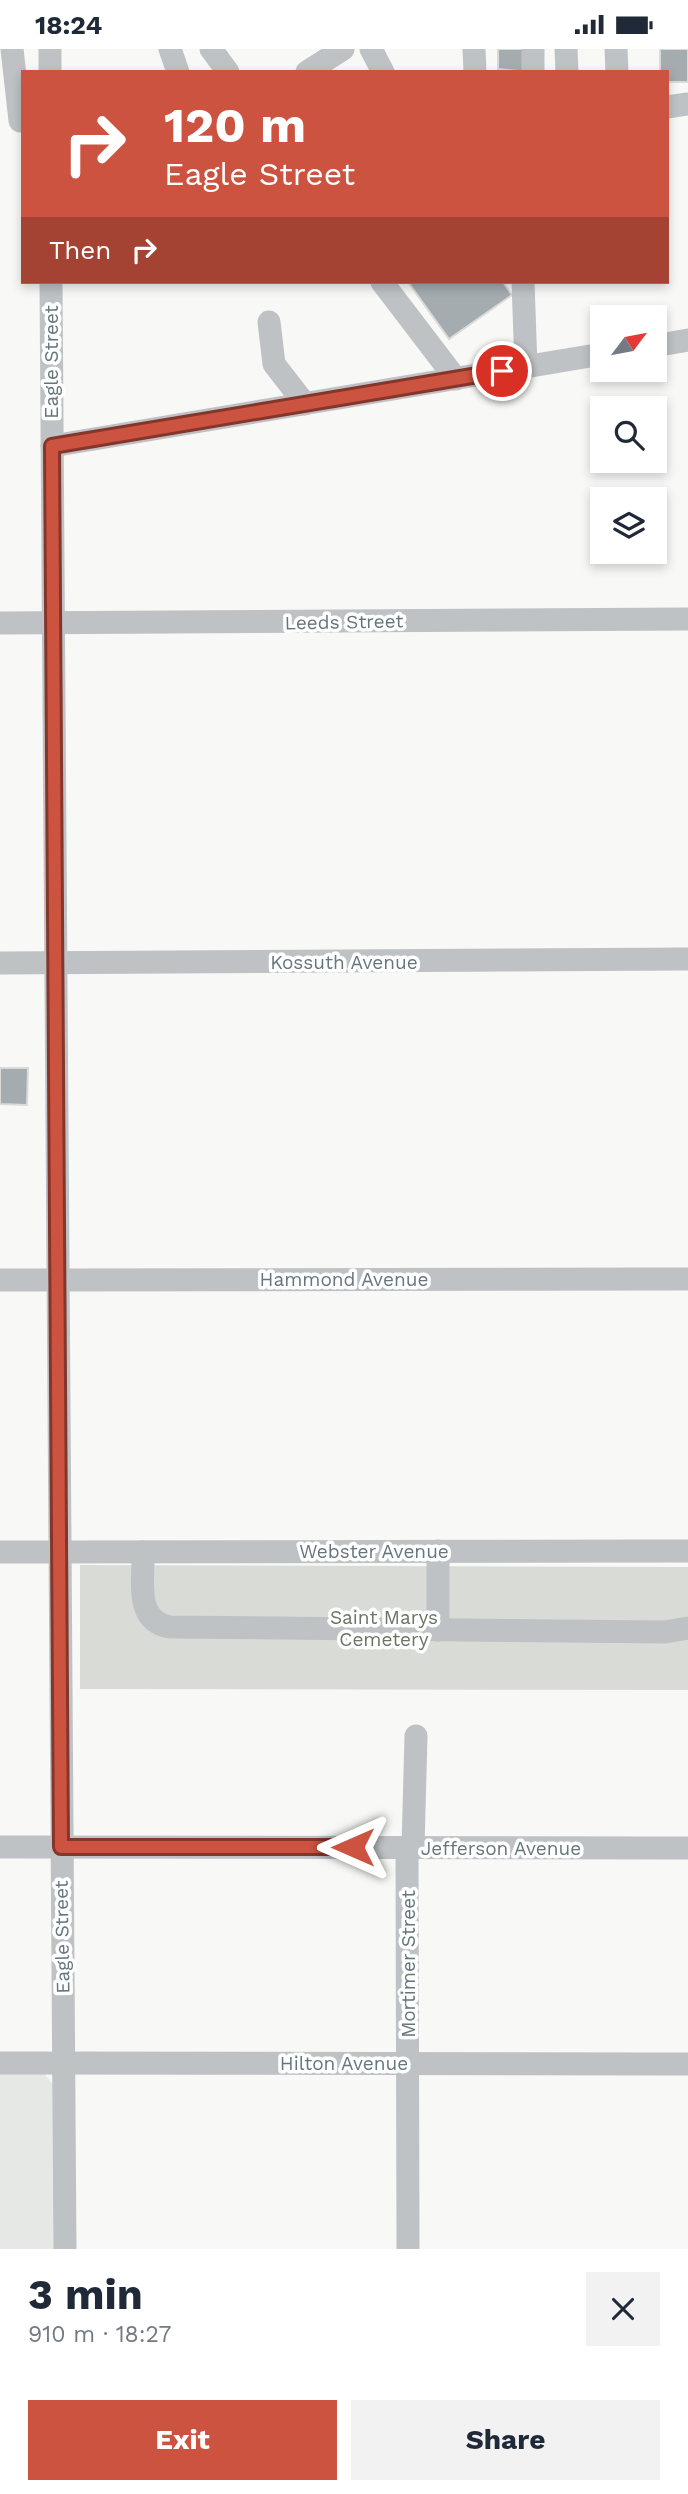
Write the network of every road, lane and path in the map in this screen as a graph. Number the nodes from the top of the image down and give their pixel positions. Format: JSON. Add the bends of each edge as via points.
{"nodes":[{"id":1,"x":50,"y":49,"type":"edge"},
{"id":2,"x":170,"y":49,"type":"edge"},
{"id":3,"x":211,"y":49,"type":"edge"},
{"id":4,"x":343,"y":49,"type":"edge"},
{"id":5,"x":372,"y":49,"type":"edge"},
{"id":6,"x":474,"y":49,"type":"edge"},
{"id":7,"x":533,"y":49,"type":"edge"},
{"id":8,"x":566,"y":49,"type":"edge"},
{"id":9,"x":616,"y":49,"type":"edge"},
{"id":10,"x":8,"y":59,"type":"edge"},
{"id":11,"x":50,"y":70,"type":"edge"},
{"id":12,"x":177,"y":70,"type":"edge"},
{"id":13,"x":227,"y":70,"type":"edge"},
{"id":14,"x":310,"y":70,"type":"edge"},
{"id":15,"x":382,"y":70,"type":"edge"},
{"id":16,"x":475,"y":70,"type":"edge"},
{"id":17,"x":533,"y":70,"type":"edge"},
{"id":18,"x":567,"y":70,"type":"edge"},
{"id":19,"x":617,"y":70,"type":"edge"},
{"id":20,"x":13,"y":88,"type":"edge"},
{"id":21,"x":688,"y":104,"type":"edge"},
{"id":22,"x":669,"y":107,"type":"edge"},
{"id":23,"x":21,"y":121,"type":"edge"},
{"id":24,"x":51,"y":284,"type":"edge"},
{"id":25,"x":384,"y":284,"type":"edge"},
{"id":26,"x":523,"y":284,"type":"edge"},
{"id":27,"x":269,"y":321,"type":"dead end"},
{"id":28,"x":688,"y":340,"type":"edge"},
{"id":29,"x":667,"y":344,"type":"edge"},
{"id":30,"x":590,"y":356,"type":"edge"},
{"id":31,"x":526,"y":367,"type":"junction"},
{"id":32,"x":456,"y":379,"type":"junction"},
{"id":33,"x":305,"y":404,"type":"junction"},
{"id":34,"x":52,"y":446,"type":"junction"},
{"id":35,"x":688,"y":619,"type":"edge"},
{"id":36,"x":53,"y":622,"type":"junction"},
{"id":37,"x":0,"y":623,"type":"edge"},
{"id":38,"x":688,"y":959,"type":"edge"},
{"id":39,"x":0,"y":963,"type":"edge"},
{"id":40,"x":56,"y":963,"type":"junction"},
{"id":41,"x":688,"y":1279,"type":"edge"},
{"id":42,"x":0,"y":1280,"type":"edge"},
{"id":43,"x":57,"y":1280,"type":"junction"},
{"id":44,"x":438,"y":1551,"type":"junction"},
{"id":45,"x":688,"y":1551,"type":"edge"},
{"id":46,"x":0,"y":1552,"type":"edge"},
{"id":47,"x":60,"y":1552,"type":"junction"},
{"id":48,"x":143,"y":1552,"type":"junction"},
{"id":49,"x":688,"y":1628,"type":"edge"},
{"id":50,"x":438,"y":1630,"type":"junction"},
{"id":51,"x":416,"y":1736,"type":"dead end"},
{"id":52,"x":0,"y":1847,"type":"edge"},
{"id":53,"x":61,"y":1847,"type":"junction"},
{"id":54,"x":410,"y":1847,"type":"junction"},
{"id":55,"x":688,"y":1848,"type":"edge"},
{"id":56,"x":64,"y":2062,"type":"junction"},
{"id":57,"x":0,"y":2063,"type":"edge"},
{"id":58,"x":408,"y":2063,"type":"junction"},
{"id":59,"x":688,"y":2064,"type":"edge"},
{"id":60,"x":65,"y":2249,"type":"edge"},
{"id":61,"x":408,"y":2249,"type":"edge"}],
"edges":[{"from":1,"to":11,"type":"street"},
{"from":2,"to":12,"type":"street"},
{"from":3,"to":13,"type":"street"},
{"from":4,"to":14,"type":"street"},
{"from":5,"to":15,"type":"street"},
{"from":6,"to":16,"type":"street"},
{"from":7,"to":17,"type":"street"},
{"from":8,"to":18,"type":"street"},
{"from":9,"to":19,"type":"street"},
{"from":10,"to":20,"type":"street"},
{"from":20,"to":23,"type":"street"},
{"from":21,"to":22,"type":"street"},
{"from":24,"to":34,"type":"street","name":"Eagle Street"},
{"from":25,"to":32,"type":"street"},
{"from":26,"to":31,"type":"street"},
{"from":27,"to":33,"type":"street","via":[[274,364]]},
{"from":28,"to":29,"type":"street"},
{"from":30,"to":31,"type":"street"},
{"from":31,"to":32,"type":"street"},
{"from":32,"to":33,"type":"street"},
{"from":33,"to":34,"type":"street"},
{"from":34,"to":36,"type":"street","name":"Eagle Street"},
{"from":35,"to":36,"type":"street","name":"Leeds Street"},
{"from":36,"to":37,"type":"street","name":"Leeds Street"},
{"from":36,"to":40,"type":"street","name":"Eagle Street"},
{"from":38,"to":40,"type":"street","name":"Kossuth Avenue"},
{"from":39,"to":40,"type":"street","name":"Kossuth Avenue"},
{"from":40,"to":43,"type":"street","name":"Eagle Street"},
{"from":41,"to":43,"type":"street","name":"Hammond Avenue"},
{"from":42,"to":43,"type":"street","name":"Hammond Avenue"},
{"from":43,"to":47,"type":"street","name":"Eagle Street"},
{"from":44,"to":45,"type":"street","name":"Webster Avenue"},
{"from":44,"to":48,"type":"street","name":"Webster Avenue"},
{"from":44,"to":50,"type":"street"},
{"from":46,"to":47,"type":"street","name":"Webster Avenue"},
{"from":47,"to":48,"type":"street","name":"Webster Avenue"},
{"from":47,"to":53,"type":"street","name":"Eagle Street"},
{"from":48,"to":50,"type":"street","via":[[144,1611],[158,1625]]},
{"from":49,"to":50,"type":"street","via":[[680,1632]]},
{"from":51,"to":54,"type":"street","name":"Mortimer Street"},
{"from":52,"to":53,"type":"street","name":"Jefferson Avenue"},
{"from":53,"to":54,"type":"street","name":"Jefferson Avenue"},
{"from":53,"to":56,"type":"street","name":"Eagle Street"},
{"from":54,"to":55,"type":"street","name":"Jefferson Avenue"},
{"from":54,"to":58,"type":"street","name":"Mortimer Street"},
{"from":56,"to":57,"type":"street","name":"Hilton Avenue"},
{"from":56,"to":58,"type":"street","name":"Hilton Avenue"},
{"from":56,"to":60,"type":"street","name":"Eagle Street"},
{"from":58,"to":59,"type":"street","name":"Hilton Avenue"},
{"from":58,"to":61,"type":"street","name":"Mortimer Street"}]}
